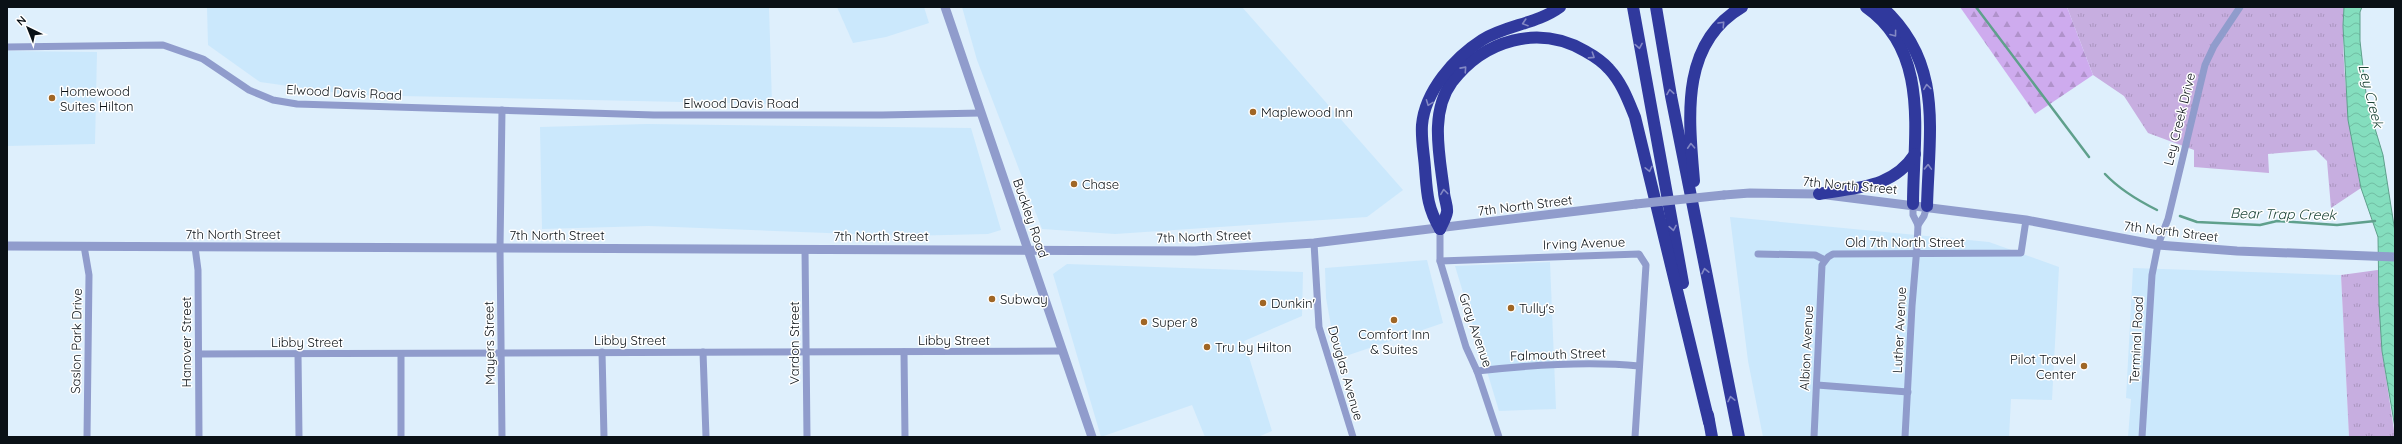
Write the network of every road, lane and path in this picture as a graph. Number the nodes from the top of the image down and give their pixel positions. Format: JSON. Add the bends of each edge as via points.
{"nodes":[{"id":1,"x":945,"y":7,"type":"edge"},
{"id":2,"x":1560,"y":7,"type":"edge"},
{"id":3,"x":1632,"y":7,"type":"edge"},
{"id":4,"x":1656,"y":7,"type":"edge"},
{"id":5,"x":1742,"y":7,"type":"edge"},
{"id":6,"x":1866,"y":7,"type":"edge"},
{"id":7,"x":1882,"y":7,"type":"edge"},
{"id":8,"x":2240,"y":7,"type":"edge"},
{"id":9,"x":7,"y":46,"type":"edge"},
{"id":10,"x":502,"y":110,"type":"junction"},
{"id":11,"x":981,"y":113,"type":"junction"},
{"id":12,"x":1915,"y":154,"type":"junction"},
{"id":13,"x":1819,"y":194,"type":"junction"},
{"id":14,"x":1913,"y":204,"type":"junction"},
{"id":15,"x":1927,"y":206,"type":"junction"},
{"id":16,"x":2026,"y":220,"type":"junction"},
{"id":17,"x":1918,"y":225,"type":"junction"},
{"id":18,"x":1440,"y":229,"type":"junction"},
{"id":19,"x":1698,"y":240,"type":"junction"},
{"id":20,"x":1314,"y":243,"type":"junction"},
{"id":21,"x":2158,"y":245,"type":"junction"},
{"id":22,"x":7,"y":246,"type":"edge"},
{"id":23,"x":84,"y":246,"type":"junction"},
{"id":24,"x":196,"y":247,"type":"junction"},
{"id":25,"x":500,"y":248,"type":"junction"},
{"id":26,"x":805,"y":248,"type":"junction"},
{"id":27,"x":1029,"y":250,"type":"junction"},
{"id":28,"x":1758,"y":254,"type":"dead end"},
{"id":29,"x":1916,"y":255,"type":"junction"},
{"id":30,"x":2395,"y":257,"type":"edge"},
{"id":31,"x":1825,"y":260,"type":"junction"},
{"id":32,"x":1440,"y":261,"type":"junction"},
{"id":33,"x":1062,"y":351,"type":"junction"},
{"id":34,"x":602,"y":352,"type":"junction"},
{"id":35,"x":703,"y":352,"type":"junction"},
{"id":36,"x":806,"y":352,"type":"junction"},
{"id":37,"x":904,"y":352,"type":"junction"},
{"id":38,"x":502,"y":353,"type":"junction"},
{"id":39,"x":199,"y":354,"type":"junction"},
{"id":40,"x":298,"y":354,"type":"junction"},
{"id":41,"x":401,"y":355,"type":"junction"},
{"id":42,"x":1639,"y":366,"type":"junction"},
{"id":43,"x":1477,"y":371,"type":"junction"},
{"id":44,"x":1817,"y":385,"type":"junction"},
{"id":45,"x":1908,"y":392,"type":"junction"},
{"id":46,"x":1709,"y":422,"type":"junction"},
{"id":47,"x":87,"y":437,"type":"edge"},
{"id":48,"x":199,"y":437,"type":"edge"},
{"id":49,"x":299,"y":437,"type":"edge"},
{"id":50,"x":401,"y":437,"type":"edge"},
{"id":51,"x":502,"y":437,"type":"edge"},
{"id":52,"x":604,"y":437,"type":"edge"},
{"id":53,"x":706,"y":437,"type":"edge"},
{"id":54,"x":806,"y":437,"type":"edge"},
{"id":55,"x":905,"y":437,"type":"edge"},
{"id":56,"x":1092,"y":437,"type":"edge"},
{"id":57,"x":1353,"y":437,"type":"edge"},
{"id":58,"x":1499,"y":437,"type":"edge"},
{"id":59,"x":1635,"y":437,"type":"edge"},
{"id":60,"x":1712,"y":437,"type":"edge"},
{"id":61,"x":1739,"y":437,"type":"edge"},
{"id":62,"x":1814,"y":437,"type":"edge"},
{"id":63,"x":1905,"y":437,"type":"edge"},
{"id":64,"x":2142,"y":437,"type":"edge"}],
"edges":[{"from":1,"to":11,"type":"street","name":"Buckley Road"},
{"from":2,"to":18,"type":"highway","one_way":true,"via":[[1538,19],[1482,40],[1461,55],[1435,88],[1428,104],[1422,131],[1430,212]]},
{"from":3,"to":46,"type":"highway","one_way":true},
{"from":19,"to":4,"type":"highway","one_way":true},
{"from":19,"to":5,"type":"highway","one_way":true,"via":[[1689,103],[1693,77],[1701,52],[1710,38],[1724,21]]},
{"from":6,"to":12,"type":"highway","one_way":true,"via":[[1887,25],[1900,42],[1908,59],[1913,82]]},
{"from":15,"to":7,"type":"highway","one_way":true,"via":[[1929,126],[1926,75],[1911,39]]},
{"from":8,"to":21,"type":"street","name":"Ley Creek Drive","via":[[2214,46],[2205,65],[2168,219]]},
{"from":9,"to":10,"type":"street","name":"Elwood Davis Road","via":[[162,45],[204,60],[249,90],[279,101],[297,104]]},
{"from":10,"to":11,"type":"street","name":"Elwood Davis Road","via":[[681,115]]},
{"from":10,"to":25,"type":"street"},
{"from":11,"to":27,"type":"street","name":"Buckley Road"},
{"from":12,"to":13,"type":"highway","via":[[1908,164],[1889,180]]},
{"from":12,"to":14,"type":"highway"},
{"from":13,"to":14,"type":"street","name":"7th North Street"},
{"from":13,"to":18,"type":"street","name":"7th North Street","bridge":true,"via":[[1724,195]]},
{"from":14,"to":15,"type":"street","name":"7th North Street"},
{"from":14,"to":17,"type":"street","name":"Luther Avenue","via":[[1913,215]]},
{"from":15,"to":16,"type":"street","name":"7th North Street"},
{"from":15,"to":17,"type":"street","name":"Luther Avenue"},
{"from":16,"to":21,"type":"street","name":"7th North Street"},
{"from":16,"to":29,"type":"street","name":"Old 7th North Street","via":[[2021,253]]},
{"from":17,"to":29,"type":"street","name":"Luther Avenue"},
{"from":18,"to":20,"type":"street","name":"7th North Street"},
{"from":18,"to":32,"type":"street","name":"Gray Avenue"},
{"from":18,"to":46,"type":"highway","one_way":true,"via":[[1447,211],[1438,138],[1439,117],[1451,83],[1483,52],[1508,41],[1526,37],[1557,39],[1596,57],[1618,80],[1635,117]]},
{"from":61,"to":19,"type":"highway","one_way":true},
{"from":20,"to":27,"type":"street","name":"7th North Street","via":[[1195,252]]},
{"from":20,"to":57,"type":"street","name":"Douglas Avenue","via":[[1320,327]]},
{"from":21,"to":30,"type":"street","name":"7th North Street","via":[[2237,252]]},
{"from":21,"to":64,"type":"street","name":"Terminal Road","via":[[2152,275]]},
{"from":22,"to":23,"type":"street","name":"7th North Street"},
{"from":23,"to":24,"type":"street","name":"7th North Street"},
{"from":23,"to":47,"type":"street","name":"Saslon Park Drive","via":[[88,275]]},
{"from":24,"to":25,"type":"street","name":"7th North Street"},
{"from":24,"to":39,"type":"street","name":"Hanover Street"},
{"from":25,"to":26,"type":"street","name":"7th North Street"},
{"from":25,"to":38,"type":"street","name":"Mayers Street"},
{"from":26,"to":27,"type":"street","name":"7th North Street"},
{"from":26,"to":36,"type":"street","name":"Vardon Street"},
{"from":27,"to":33,"type":"street","name":"Buckley Road"},
{"from":28,"to":31,"type":"street","via":[[1816,255]]},
{"from":29,"to":31,"type":"street","name":"Old 7th North Street","via":[[1833,254]]},
{"from":29,"to":45,"type":"street","name":"Luther Avenue"},
{"from":31,"to":44,"type":"street","name":"Albion Avenue","via":[[1822,265]]},
{"from":32,"to":42,"type":"street","name":"Irving Avenue","via":[[1639,254],[1646,265]]},
{"from":32,"to":43,"type":"street","name":"Gray Avenue","via":[[1466,347]]},
{"from":33,"to":37,"type":"street","name":"Libby Street"},
{"from":33,"to":56,"type":"street","name":"Buckley Road"},
{"from":34,"to":35,"type":"street","name":"Libby Street"},
{"from":34,"to":38,"type":"street","name":"Libby Street"},
{"from":34,"to":52,"type":"street"},
{"from":35,"to":36,"type":"street","name":"Libby Street"},
{"from":35,"to":53,"type":"street"},
{"from":36,"to":37,"type":"street","name":"Libby Street"},
{"from":36,"to":54,"type":"street","name":"Vardon Street"},
{"from":37,"to":55,"type":"street"},
{"from":38,"to":41,"type":"street","name":"Libby Street"},
{"from":38,"to":51,"type":"street","name":"Mayers Street"},
{"from":39,"to":40,"type":"street","name":"Libby Street"},
{"from":39,"to":48,"type":"street","name":"Hanover Street"},
{"from":40,"to":41,"type":"street","name":"Libby Street"},
{"from":40,"to":49,"type":"street"},
{"from":41,"to":50,"type":"street"},
{"from":42,"to":43,"type":"street","name":"Falmouth Street","via":[[1616,364],[1509,367]]},
{"from":42,"to":59,"type":"street","name":"Irving Avenue"},
{"from":43,"to":58,"type":"street","name":"Gray Avenue"},
{"from":44,"to":45,"type":"street"},
{"from":44,"to":62,"type":"street","name":"Albion Avenue"},
{"from":45,"to":63,"type":"street","name":"Luther Avenue"},
{"from":46,"to":60,"type":"highway"}]}
